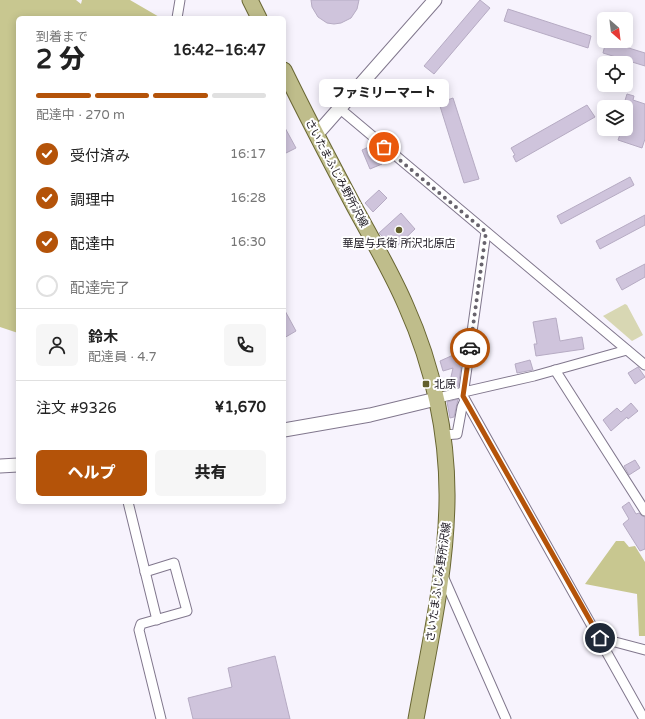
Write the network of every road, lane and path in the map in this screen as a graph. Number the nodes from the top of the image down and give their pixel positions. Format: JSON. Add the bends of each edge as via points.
{"nodes":[{"id":1,"x":180,"y":0,"type":"edge"},
{"id":2,"x":250,"y":0,"type":"edge"},
{"id":3,"x":435,"y":0,"type":"edge"},
{"id":4,"x":177,"y":16,"type":"edge"},
{"id":5,"x":258,"y":16,"type":"edge"},
{"id":6,"x":286,"y":74,"type":"edge"},
{"id":7,"x":340,"y":108,"type":"junction"},
{"id":8,"x":317,"y":134,"type":"junction"},
{"id":9,"x":486,"y":232,"type":"junction"},
{"id":10,"x":627,"y":350,"type":"junction"},
{"id":11,"x":645,"y":365,"type":"edge"},
{"id":12,"x":555,"y":370,"type":"junction"},
{"id":13,"x":465,"y":396,"type":"junction"},
{"id":14,"x":436,"y":399,"type":"junction"},
{"id":15,"x":286,"y":430,"type":"edge"},
{"id":16,"x":443,"y":435,"type":"junction"},
{"id":17,"x":16,"y":465,"type":"edge"},
{"id":18,"x":0,"y":466,"type":"edge"},
{"id":19,"x":128,"y":504,"type":"edge"},
{"id":20,"x":645,"y":511,"type":"edge"},
{"id":21,"x":145,"y":572,"type":"junction"},
{"id":22,"x":441,"y":573,"type":"junction"},
{"id":23,"x":157,"y":620,"type":"junction"},
{"id":24,"x":600,"y":638,"type":"junction"},
{"id":25,"x":645,"y":650,"type":"edge"},
{"id":26,"x":161,"y":719,"type":"edge"},
{"id":27,"x":416,"y":719,"type":"edge"},
{"id":28,"x":506,"y":719,"type":"edge"},
{"id":29,"x":644,"y":719,"type":"edge"}],
"edges":[{"from":1,"to":4,"type":"street"},
{"from":2,"to":5,"type":"main road"},
{"from":3,"to":7,"type":"street"},
{"from":6,"to":8,"type":"main road","name":"さいたまふじみ野所沢線"},
{"from":7,"to":8,"type":"street"},
{"from":7,"to":9,"type":"street"},
{"from":8,"to":14,"type":"main road","name":"さいたまふじみ野所沢線","via":[[407,307],[424,354]]},
{"from":9,"to":10,"type":"street"},
{"from":9,"to":13,"type":"street"},
{"from":10,"to":11,"type":"street"},
{"from":10,"to":12,"type":"street"},
{"from":12,"to":13,"type":"street"},
{"from":12,"to":20,"type":"street"},
{"from":13,"to":14,"type":"street"},
{"from":13,"to":16,"type":"street","via":[[457,434]]},
{"from":13,"to":24,"type":"street"},
{"from":14,"to":15,"type":"street","via":[[370,415]]},
{"from":14,"to":16,"type":"main road","name":"さいたまふじみ野所沢線"},
{"from":16,"to":22,"type":"main road","name":"さいたまふじみ野所沢線","via":[[447,501]]},
{"from":17,"to":18,"type":"street"},
{"from":19,"to":21,"type":"street"},
{"from":21,"to":23,"type":"street"},
{"from":21,"to":23,"type":"street","via":[[174,564],[187,611]]},
{"from":22,"to":27,"type":"main road","name":"さいたまふじみ野所沢線"},
{"from":22,"to":28,"type":"street"},
{"from":23,"to":26,"type":"street","via":[[141,624],[139,630]]},
{"from":24,"to":25,"type":"street"},
{"from":24,"to":29,"type":"street"}]}
